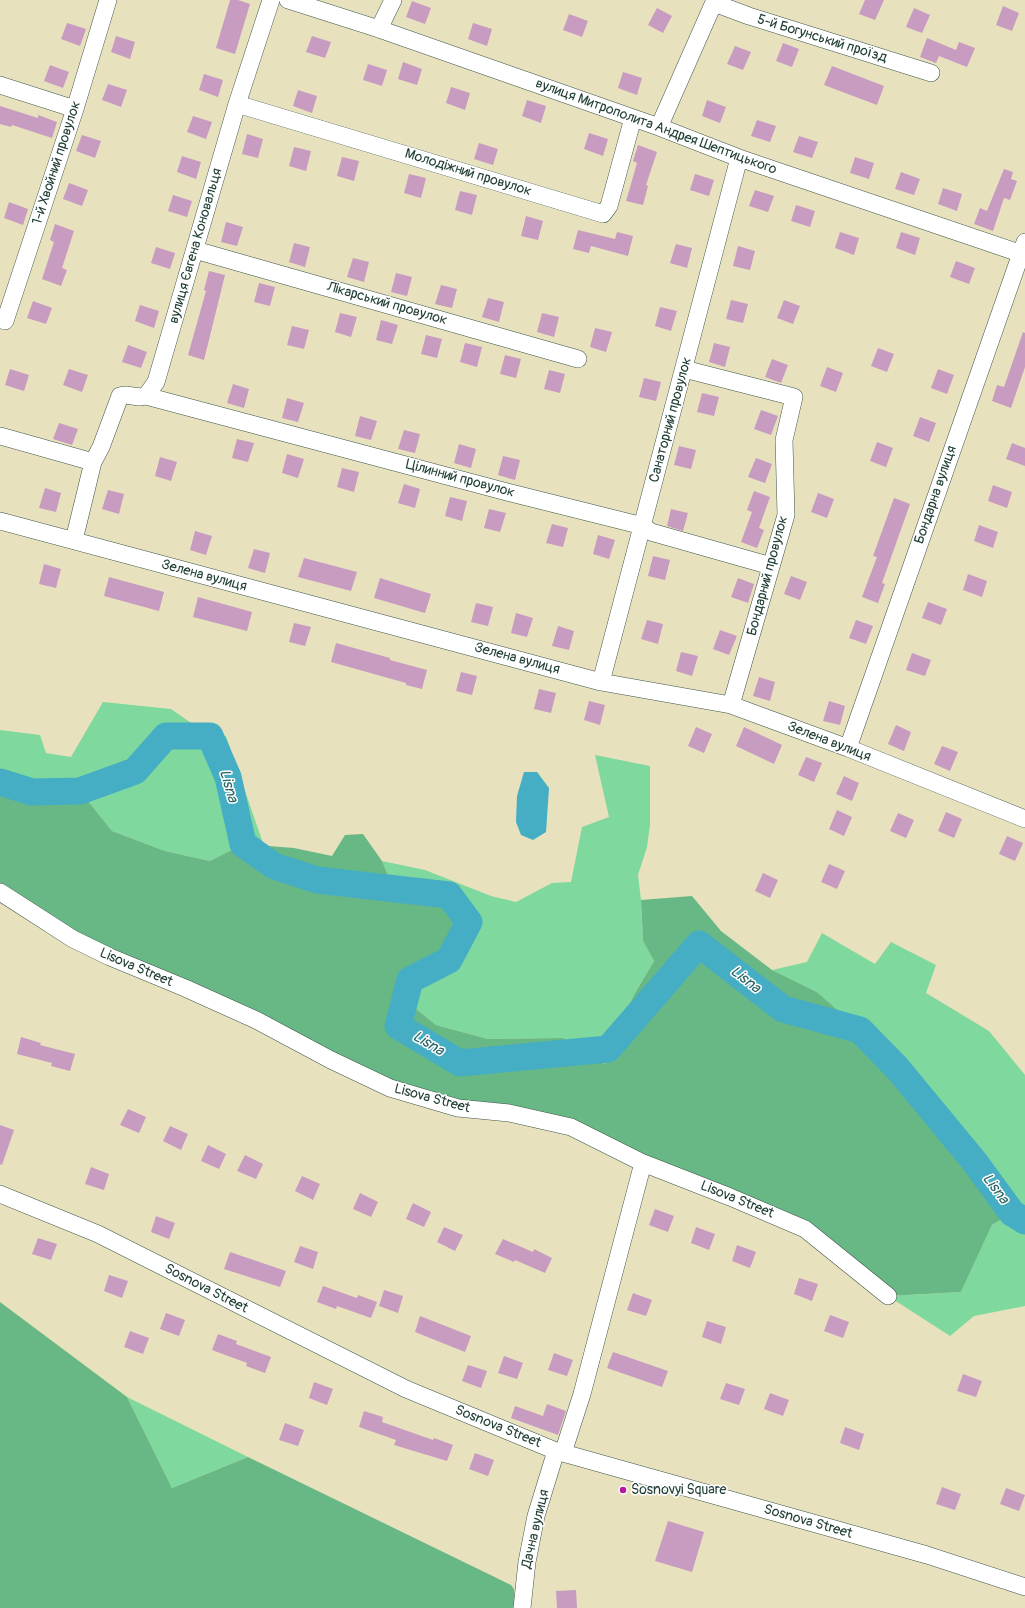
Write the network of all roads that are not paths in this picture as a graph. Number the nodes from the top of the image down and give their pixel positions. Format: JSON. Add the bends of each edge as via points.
{"nodes":[{"id":1,"x":108,"y":0,"type":"edge"},
{"id":2,"x":271,"y":0,"type":"edge"},
{"id":3,"x":288,"y":0,"type":"edge"},
{"id":4,"x":393,"y":0,"type":"edge"},
{"id":5,"x":714,"y":1,"type":"edge"},
{"id":6,"x":379,"y":29,"type":"junction"},
{"id":7,"x":931,"y":73,"type":"dead end"},
{"id":8,"x":0,"y":85,"type":"edge"},
{"id":9,"x":237,"y":104,"type":"junction"},
{"id":10,"x":75,"y":109,"type":"junction"},
{"id":11,"x":632,"y":118,"type":"junction"},
{"id":12,"x":659,"y":127,"type":"junction"},
{"id":13,"x":739,"y":158,"type":"junction"},
{"id":14,"x":195,"y":250,"type":"junction"},
{"id":15,"x":1023,"y":250,"type":"edge"},
{"id":16,"x":0,"y":319,"type":"edge"},
{"id":17,"x":578,"y":359,"type":"dead end"},
{"id":18,"x":684,"y":369,"type":"junction"},
{"id":19,"x":146,"y":396,"type":"junction"},
{"id":20,"x":0,"y":436,"type":"edge"},
{"id":21,"x":93,"y":462,"type":"junction"},
{"id":22,"x":0,"y":521,"type":"edge"},
{"id":23,"x":643,"y":526,"type":"junction"},
{"id":24,"x":74,"y":540,"type":"junction"},
{"id":25,"x":771,"y":566,"type":"junction"},
{"id":26,"x":601,"y":682,"type":"junction"},
{"id":27,"x":731,"y":705,"type":"junction"},
{"id":28,"x":848,"y":748,"type":"junction"},
{"id":29,"x":1025,"y":819,"type":"edge"},
{"id":30,"x":0,"y":892,"type":"edge"},
{"id":31,"x":643,"y":1163,"type":"junction"},
{"id":32,"x":0,"y":1194,"type":"edge"},
{"id":33,"x":888,"y":1296,"type":"dead end"},
{"id":34,"x":559,"y":1452,"type":"junction"},
{"id":35,"x":1025,"y":1587,"type":"edge"},
{"id":36,"x":522,"y":1608,"type":"edge"}],
"edges":[{"from":1,"to":10,"type":"street","name":"1-й Хвойний провулок"},
{"from":2,"to":9,"type":"street","name":"вулиця Євгена Коновальця"},
{"from":3,"to":6,"type":"street","name":"вулиця Митрополита Андрея Шептицького"},
{"from":4,"to":6,"type":"street"},
{"from":5,"to":7,"type":"street","name":"5-й Богунський проїзд","via":[[749,16]]},
{"from":5,"to":12,"type":"street"},
{"from":6,"to":11,"type":"street","name":"вулиця Митрополита Андрея Шептицького"},
{"from":8,"to":10,"type":"street"},
{"from":9,"to":11,"type":"street","name":"Молодіжний провулок","via":[[603,214],[609,206]]},
{"from":9,"to":14,"type":"street","name":"вулиця Євгена Коновальця"},
{"from":10,"to":16,"type":"street","name":"1-й Хвойний провулок","via":[[5,321]]},
{"from":11,"to":12,"type":"street","name":"вулиця Митрополита Андрея Шептицького"},
{"from":12,"to":13,"type":"street","name":"вулиця Митрополита Андрея Шептицького"},
{"from":13,"to":15,"type":"street","name":"вулиця Митрополита Андрея Шептицького"},
{"from":13,"to":18,"type":"street","name":"Санаторний провулок"},
{"from":14,"to":17,"type":"street","name":"Лікарський провулок"},
{"from":14,"to":19,"type":"street","name":"вулиця Євгена Коновальця","via":[[156,382]]},
{"from":15,"to":28,"type":"street","name":"Бондарна вулиця"},
{"from":18,"to":23,"type":"street","name":"Санаторний провулок"},
{"from":18,"to":25,"type":"street","name":"Бондарний провулок","via":[[794,397],[784,440],[786,515]]},
{"from":19,"to":21,"type":"street","via":[[120,396],[102,447]]},
{"from":19,"to":23,"type":"street","name":"Цілинний провулок"},
{"from":20,"to":21,"type":"street"},
{"from":21,"to":24,"type":"street"},
{"from":22,"to":24,"type":"street","name":"Зелена вулиця"},
{"from":23,"to":25,"type":"street","name":"Цілинний провулок","via":[[651,532]]},
{"from":23,"to":26,"type":"street","name":"Санаторний провулок"},
{"from":24,"to":26,"type":"street","name":"Зелена вулиця"},
{"from":25,"to":27,"type":"street","name":"Бондарний провулок"},
{"from":26,"to":27,"type":"street","name":"Зелена вулиця"},
{"from":27,"to":28,"type":"street","name":"Зелена вулиця"},
{"from":28,"to":29,"type":"street","name":"Зелена вулиця"},
{"from":30,"to":31,"type":"street","name":"Lisova Street","via":[[73,940],[256,1020],[390,1088],[458,1108],[509,1113],[571,1127]]},
{"from":31,"to":33,"type":"street","name":"Lisova Street","via":[[805,1229]]},
{"from":31,"to":34,"type":"street","name":"Дачна вулиця","via":[[582,1394]]},
{"from":32,"to":34,"type":"street","name":"Sosnova Street","via":[[98,1234],[406,1389]]},
{"from":34,"to":35,"type":"street","name":"Sosnova Street","via":[[927,1555]]},
{"from":34,"to":36,"type":"street","name":"Дачна вулиця","via":[[536,1516]]}]}
